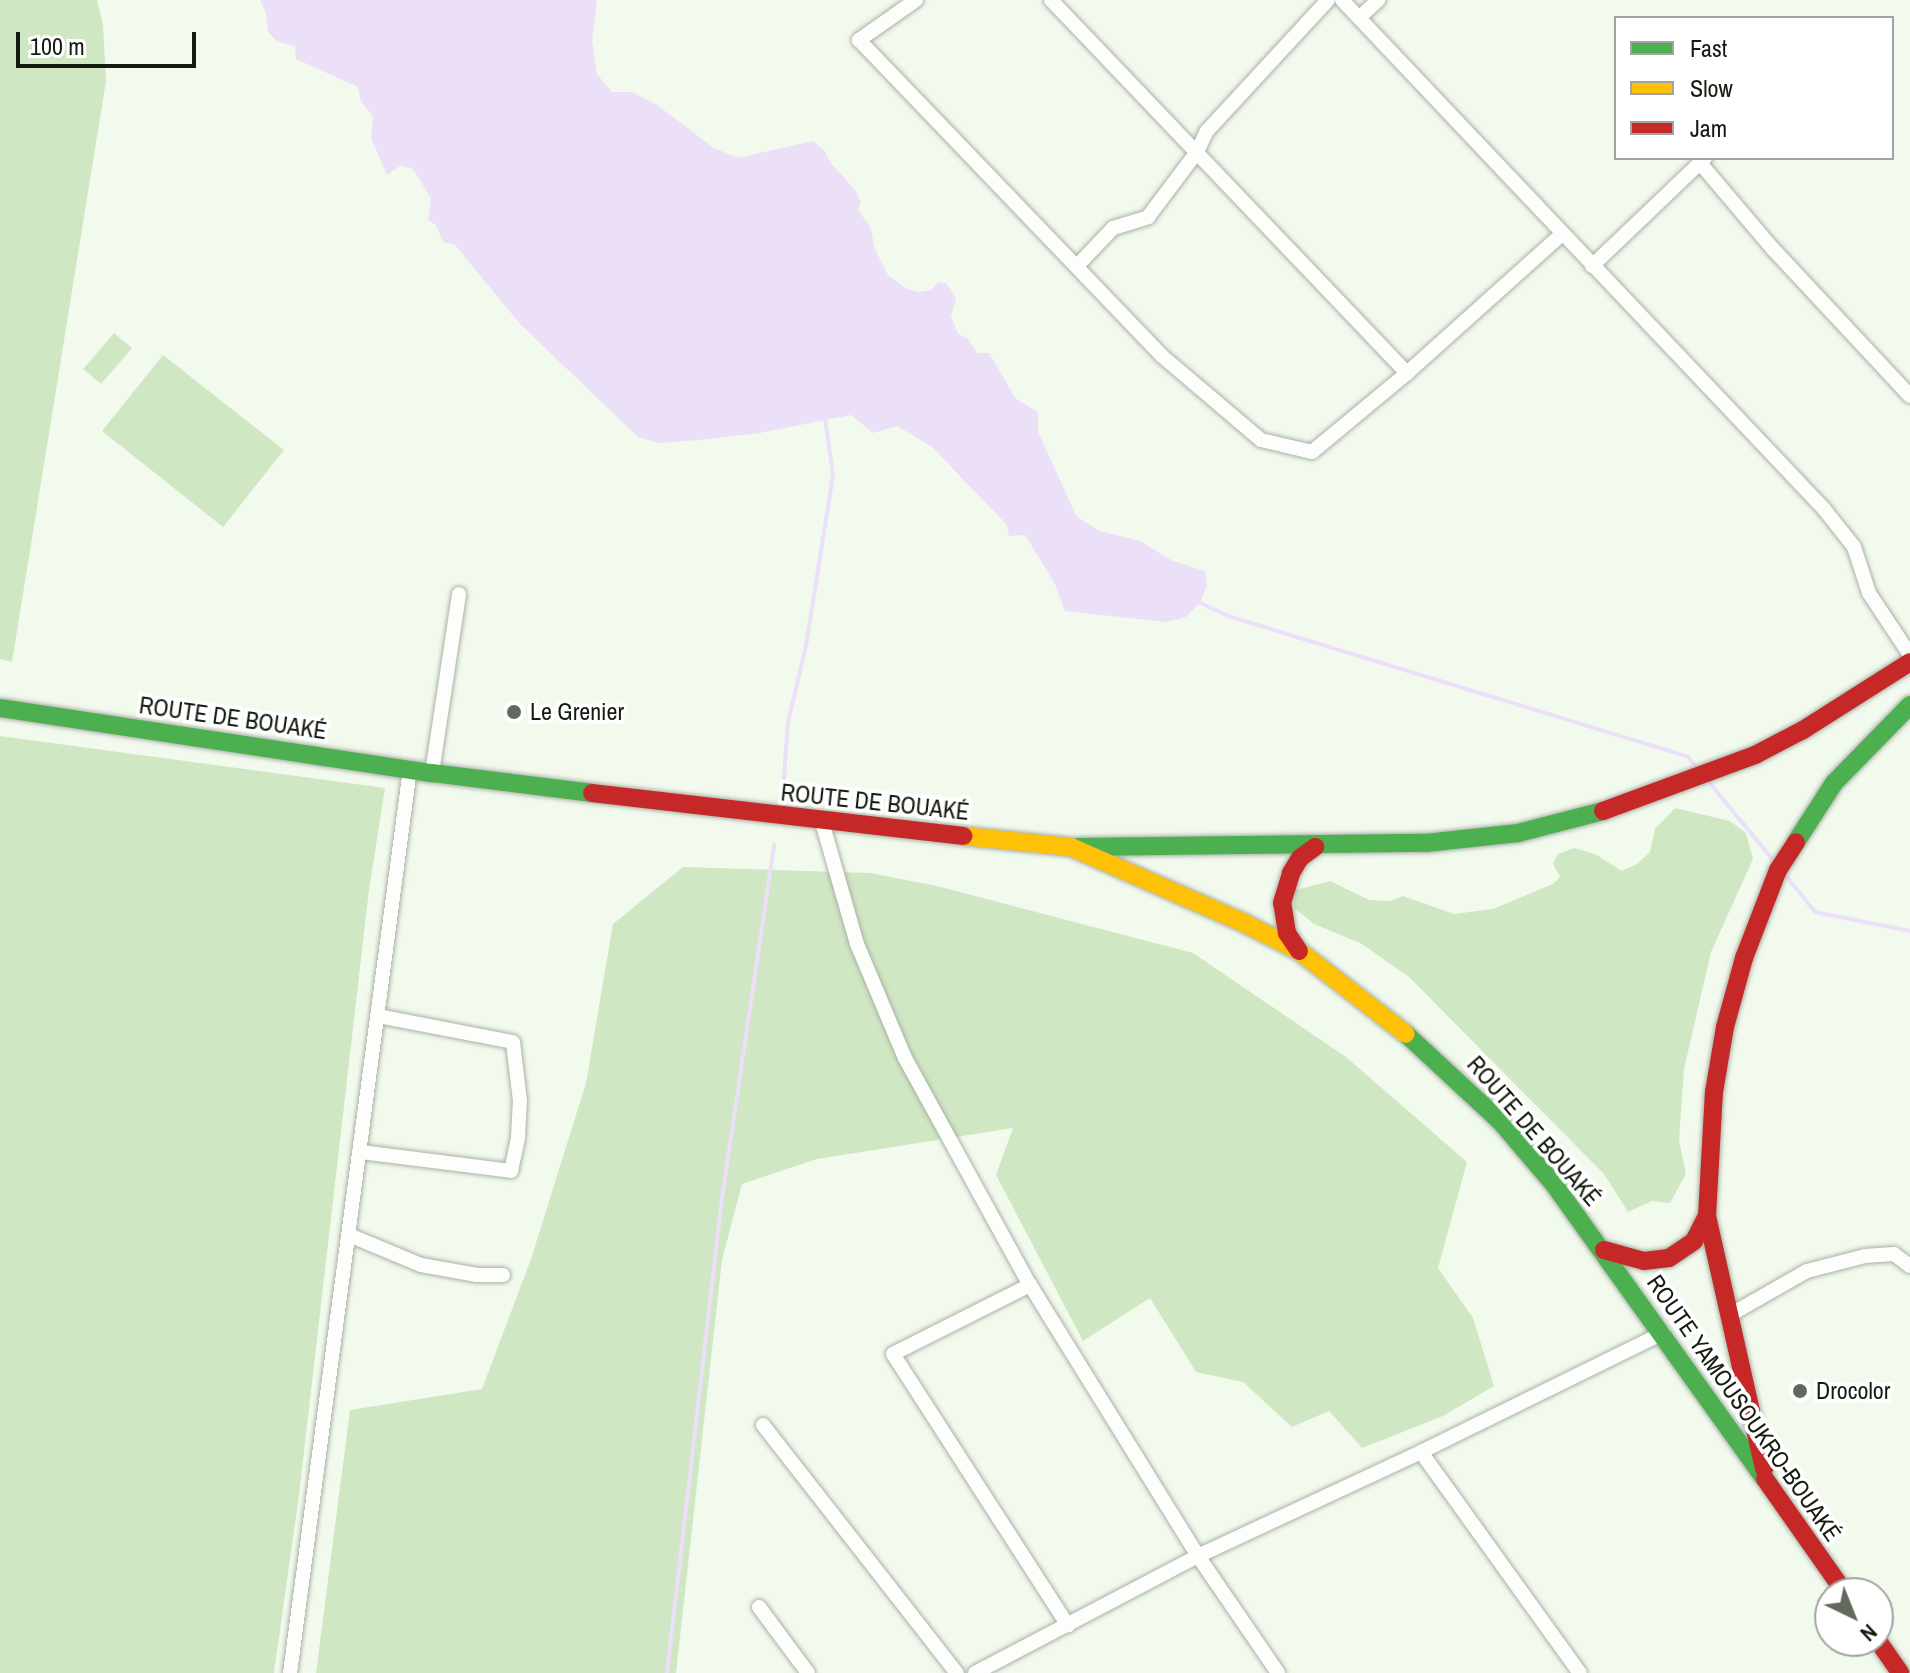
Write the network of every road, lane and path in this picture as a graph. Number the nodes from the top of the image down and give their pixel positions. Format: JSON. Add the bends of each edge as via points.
{"nodes":[{"id":1,"x":916,"y":0,"type":"edge"},
{"id":2,"x":1051,"y":0,"type":"edge"},
{"id":3,"x":1328,"y":0,"type":"edge"},
{"id":4,"x":1342,"y":0,"type":"edge"},
{"id":5,"x":1378,"y":0,"type":"edge"},
{"id":6,"x":1360,"y":17,"type":"junction"},
{"id":7,"x":1197,"y":152,"type":"junction"},
{"id":8,"x":1702,"y":160,"type":"edge"},
{"id":9,"x":1562,"y":234,"type":"junction"},
{"id":10,"x":1078,"y":265,"type":"junction"},
{"id":11,"x":1592,"y":266,"type":"junction"},
{"id":12,"x":1407,"y":373,"type":"junction"},
{"id":13,"x":1910,"y":396,"type":"edge"},
{"id":14,"x":459,"y":594,"type":"dead end"},
{"id":15,"x":1910,"y":655,"type":"edge"},
{"id":16,"x":1910,"y":662,"type":"edge"},
{"id":17,"x":1910,"y":705,"type":"edge"},
{"id":18,"x":0,"y":708,"type":"edge"},
{"id":19,"x":410,"y":769,"type":"junction"},
{"id":20,"x":432,"y":773,"type":"junction"},
{"id":21,"x":822,"y":822,"type":"junction"},
{"id":22,"x":1071,"y":847,"type":"junction"},
{"id":23,"x":1315,"y":847,"type":"junction"},
{"id":24,"x":1299,"y":951,"type":"junction"},
{"id":25,"x":378,"y":1016,"type":"junction"},
{"id":26,"x":361,"y":1152,"type":"junction"},
{"id":27,"x":1707,"y":1216,"type":"junction"},
{"id":28,"x":349,"y":1235,"type":"junction"},
{"id":29,"x":1604,"y":1250,"type":"junction"},
{"id":30,"x":1910,"y":1266,"type":"edge"},
{"id":31,"x":503,"y":1275,"type":"dead end"},
{"id":32,"x":1030,"y":1285,"type":"junction"},
{"id":33,"x":1728,"y":1316,"type":"junction"},
{"id":34,"x":1663,"y":1333,"type":"junction"},
{"id":35,"x":763,"y":1425,"type":"dead end"},
{"id":36,"x":1421,"y":1452,"type":"junction"},
{"id":37,"x":1765,"y":1477,"type":"junction"},
{"id":38,"x":1198,"y":1556,"type":"junction"},
{"id":39,"x":1834,"y":1577,"type":"edge"},
{"id":40,"x":759,"y":1607,"type":"dead end"},
{"id":41,"x":1068,"y":1626,"type":"junction"},
{"id":42,"x":1910,"y":1667,"type":"edge"},
{"id":43,"x":290,"y":1673,"type":"edge"},
{"id":44,"x":808,"y":1673,"type":"edge"},
{"id":45,"x":957,"y":1673,"type":"edge"},
{"id":46,"x":975,"y":1673,"type":"edge"},
{"id":47,"x":1278,"y":1673,"type":"edge"},
{"id":48,"x":1580,"y":1673,"type":"edge"},
{"id":49,"x":1899,"y":1673,"type":"edge"}],
"edges":[{"from":1,"to":10,"type":"street","via":[[859,40]]},
{"from":2,"to":7,"type":"street"},
{"from":3,"to":7,"type":"street","via":[[1207,131]]},
{"from":4,"to":6,"type":"street"},
{"from":5,"to":6,"type":"street"},
{"from":6,"to":9,"type":"street"},
{"from":7,"to":10,"type":"street","via":[[1148,217],[1113,228]]},
{"from":7,"to":12,"type":"street"},
{"from":8,"to":11,"type":"street"},
{"from":8,"to":13,"type":"street","via":[[1773,249]]},
{"from":9,"to":11,"type":"street"},
{"from":9,"to":12,"type":"street"},
{"from":10,"to":12,"type":"street","via":[[1162,356],[1261,440],[1312,452]]},
{"from":11,"to":15,"type":"street","via":[[1824,509],[1854,547],[1869,593]]},
{"from":14,"to":20,"type":"street"},
{"from":16,"to":23,"type":"highway","via":[[1755,755],[1598,813],[1518,833]]},
{"from":17,"to":27,"type":"highway","via":[[1834,783],[1778,870],[1758,918],[1725,1027],[1714,1092]]},
{"from":18,"to":19,"type":"highway","name":"ROUTE DE BOUAKÉ"},
{"from":19,"to":20,"type":"highway","name":"ROUTE DE BOUAKÉ"},
{"from":19,"to":25,"type":"street"},
{"from":20,"to":21,"type":"highway","name":"ROUTE DE BOUAKÉ"},
{"from":21,"to":22,"type":"highway","name":"ROUTE DE BOUAKÉ"},
{"from":21,"to":32,"type":"street","via":[[857,944],[905,1058]]},
{"from":22,"to":23,"type":"highway"},
{"from":22,"to":24,"type":"highway","name":"ROUTE DE BOUAKÉ"},
{"from":23,"to":24,"type":"highway","via":[[1291,873],[1282,903],[1287,933]]},
{"from":24,"to":29,"type":"highway","name":"ROUTE DE BOUAKÉ","via":[[1391,1021],[1478,1100],[1553,1183]]},
{"from":25,"to":26,"type":"street"},
{"from":25,"to":26,"type":"street","via":[[513,1042],[518,1137],[511,1171]]},
{"from":26,"to":28,"type":"street"},
{"from":27,"to":29,"type":"highway","via":[[1694,1241],[1669,1258],[1644,1261]]},
{"from":27,"to":33,"type":"highway"},
{"from":28,"to":31,"type":"street","via":[[421,1265]]},
{"from":28,"to":43,"type":"street"},
{"from":29,"to":34,"type":"highway","name":"ROUTE YAMOUSOUKRO-BOUAKÉ"},
{"from":30,"to":33,"type":"street","via":[[1894,1254],[1807,1271]]},
{"from":32,"to":38,"type":"street"},
{"from":32,"to":41,"type":"street","via":[[893,1354]]},
{"from":33,"to":37,"type":"highway"},
{"from":34,"to":36,"type":"street"},
{"from":34,"to":37,"type":"highway","name":"ROUTE YAMOUSOUKRO-BOUAKÉ"},
{"from":35,"to":45,"type":"street"},
{"from":36,"to":38,"type":"street"},
{"from":36,"to":48,"type":"street"},
{"from":37,"to":39,"type":"highway","name":"ROUTE YAMOUSOUKRO-BOUAKÉ"},
{"from":38,"to":41,"type":"street"},
{"from":38,"to":47,"type":"street"},
{"from":40,"to":44,"type":"street"},
{"from":41,"to":46,"type":"street"},
{"from":42,"to":49,"type":"street"}]}
